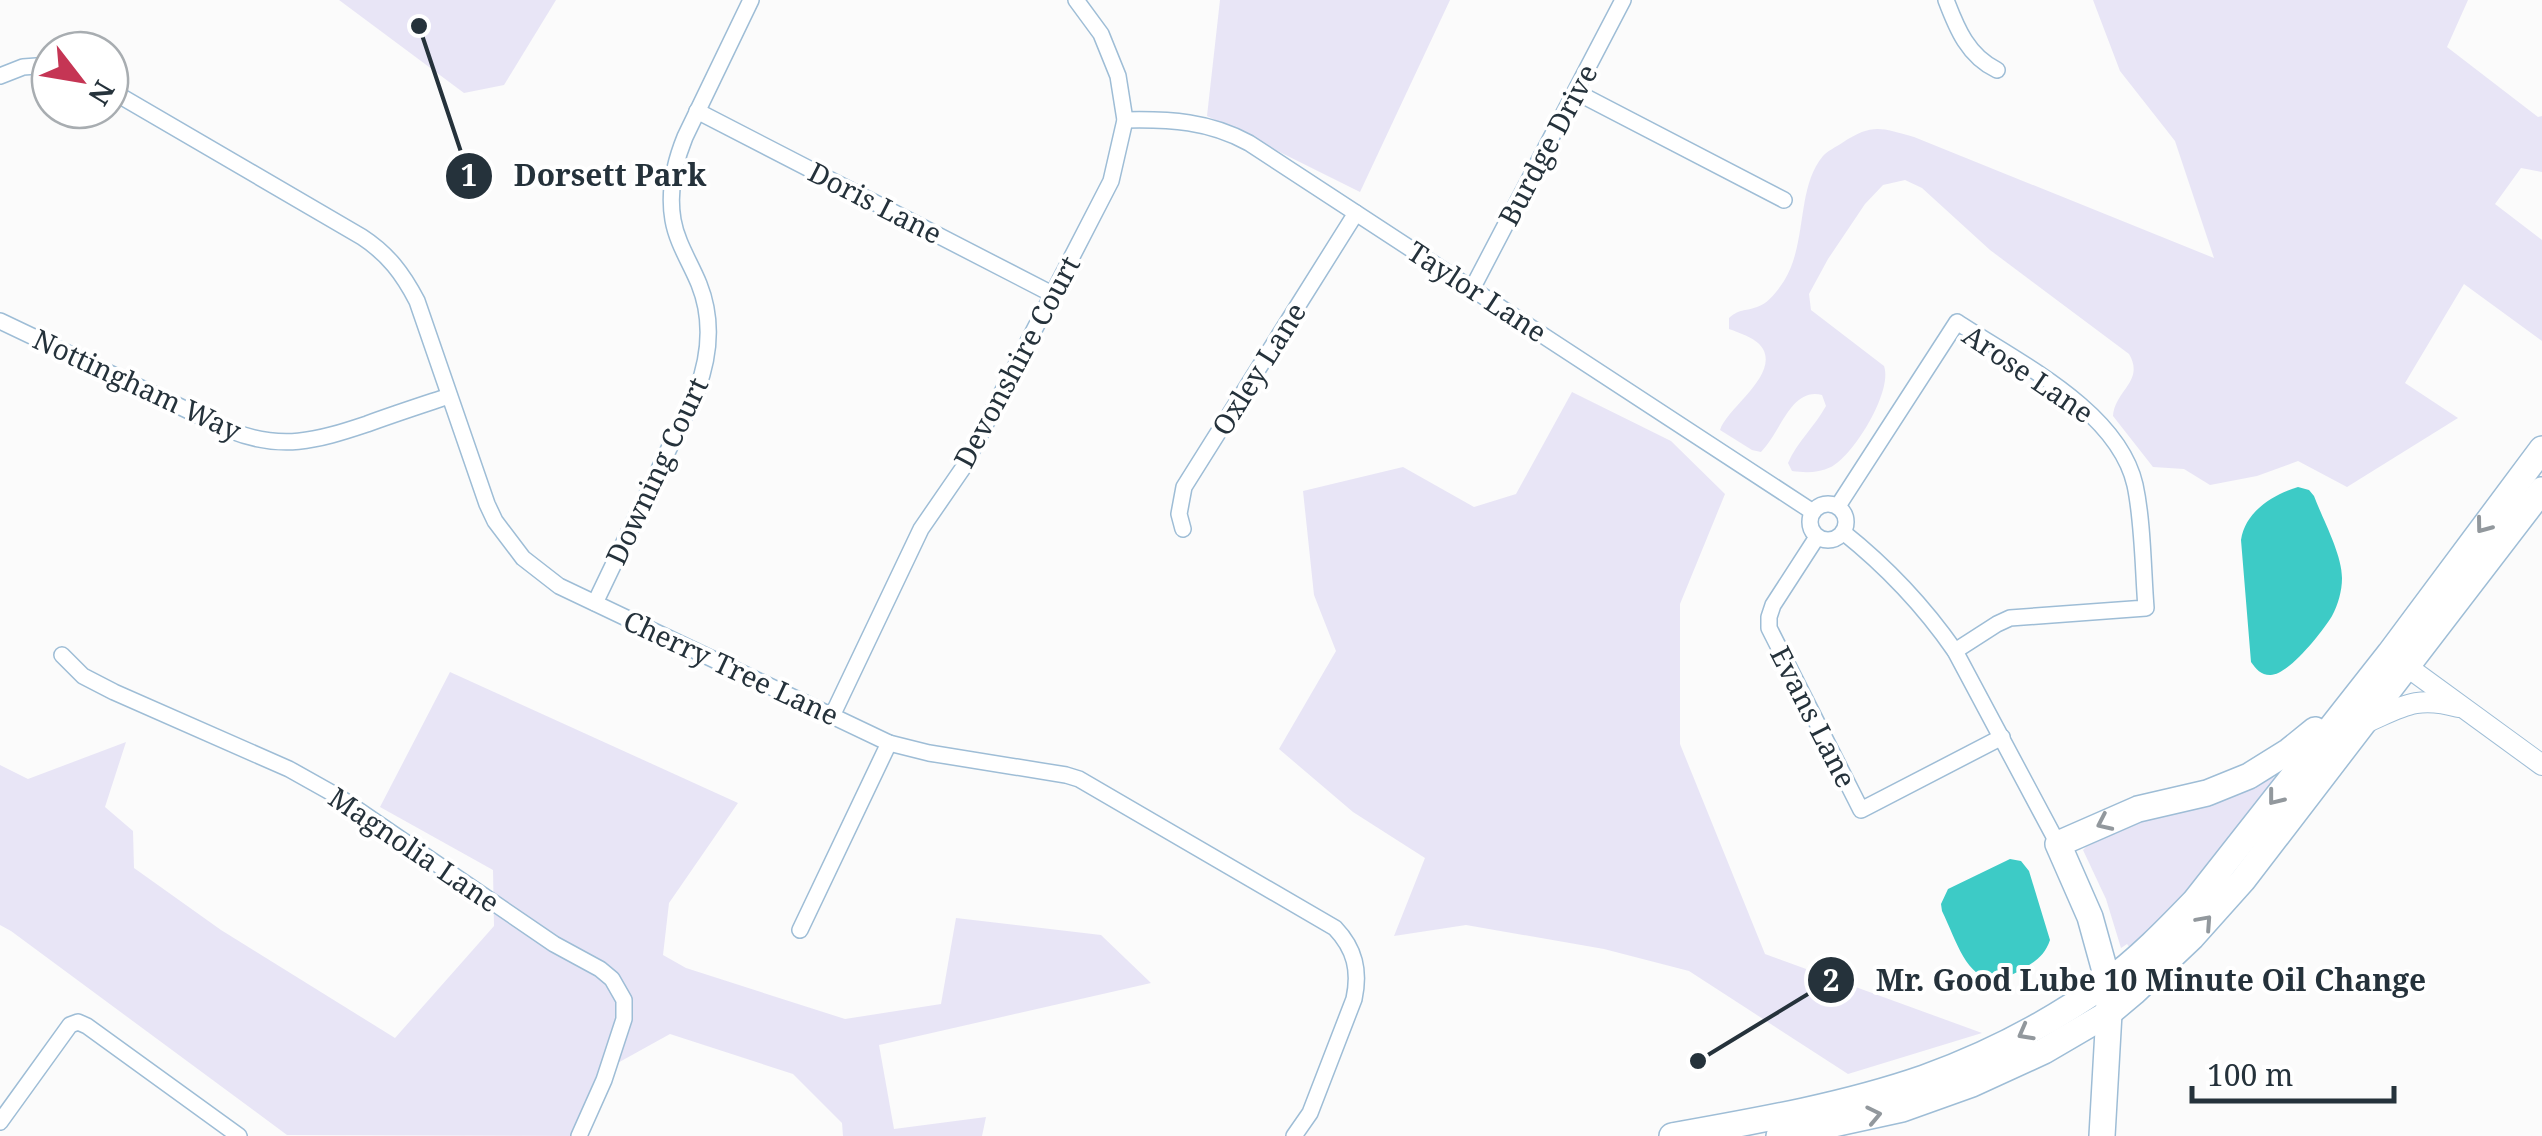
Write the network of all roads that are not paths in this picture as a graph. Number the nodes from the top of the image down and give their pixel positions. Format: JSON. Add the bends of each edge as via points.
{"nodes":[{"id":1,"x":751,"y":0,"type":"edge"},
{"id":2,"x":1076,"y":0,"type":"edge"},
{"id":3,"x":1623,"y":0,"type":"edge"},
{"id":4,"x":1946,"y":0,"type":"edge"},
{"id":5,"x":30,"y":66,"type":"edge"},
{"id":6,"x":1997,"y":70,"type":"dead end"},
{"id":7,"x":0,"y":76,"type":"edge"},
{"id":8,"x":1576,"y":92,"type":"junction"},
{"id":9,"x":130,"y":102,"type":"edge"},
{"id":10,"x":697,"y":111,"type":"junction"},
{"id":11,"x":1126,"y":120,"type":"junction"},
{"id":12,"x":1784,"y":200,"type":"dead end"},
{"id":13,"x":1356,"y":213,"type":"junction"},
{"id":14,"x":1472,"y":289,"type":"junction"},
{"id":15,"x":1052,"y":294,"type":"junction"},
{"id":16,"x":0,"y":321,"type":"edge"},
{"id":17,"x":449,"y":396,"type":"junction"},
{"id":18,"x":2542,"y":449,"type":"edge"},
{"id":19,"x":2542,"y":490,"type":"edge"},
{"id":20,"x":1838,"y":506,"type":"junction"},
{"id":21,"x":1813,"y":512,"type":"junction"},
{"id":22,"x":1183,"y":529,"type":"dead end"},
{"id":23,"x":1843,"y":532,"type":"junction"},
{"id":24,"x":1817,"y":537,"type":"junction"},
{"id":25,"x":595,"y":603,"type":"junction"},
{"id":26,"x":1955,"y":651,"type":"junction"},
{"id":27,"x":62,"y":654,"type":"dead end"},
{"id":28,"x":2399,"y":660,"type":"junction"},
{"id":29,"x":2357,"y":694,"type":"junction"},
{"id":30,"x":2467,"y":710,"type":"junction"},
{"id":31,"x":832,"y":716,"type":"junction"},
{"id":32,"x":2365,"y":723,"type":"junction"},
{"id":33,"x":2002,"y":737,"type":"junction"},
{"id":34,"x":889,"y":743,"type":"junction"},
{"id":35,"x":2542,"y":765,"type":"edge"},
{"id":36,"x":2058,"y":844,"type":"junction"},
{"id":37,"x":800,"y":930,"type":"dead end"},
{"id":38,"x":2108,"y":982,"type":"junction"},
{"id":39,"x":2109,"y":1013,"type":"junction"},
{"id":40,"x":0,"y":1122,"type":"edge"},
{"id":41,"x":1786,"y":1134,"type":"edge"},
{"id":42,"x":240,"y":1136,"type":"edge"},
{"id":43,"x":580,"y":1136,"type":"edge"},
{"id":44,"x":1294,"y":1136,"type":"edge"},
{"id":45,"x":1672,"y":1136,"type":"edge"},
{"id":46,"x":1820,"y":1136,"type":"edge"},
{"id":47,"x":2102,"y":1136,"type":"edge"}],
"edges":[{"from":1,"to":10,"type":"street","name":"Downing Court"},
{"from":2,"to":11,"type":"street","name":"Devonshire Court","via":[[1112,58]]},
{"from":3,"to":8,"type":"street","name":"Burdge Drive"},
{"from":4,"to":6,"type":"street","via":[[1963,41]]},
{"from":5,"to":7,"type":"street"},
{"from":8,"to":12,"type":"street"},
{"from":8,"to":14,"type":"street","name":"Burdge Drive"},
{"from":9,"to":17,"type":"street","name":"Cherry Tree Lane","via":[[376,246],[417,301]]},
{"from":10,"to":15,"type":"street","name":"Doris Lane"},
{"from":10,"to":25,"type":"street","name":"Downing Court","via":[[677,157],[671,202],[705,304],[705,364]]},
{"from":11,"to":13,"type":"street","name":"Taylor Lane","via":[[1184,120],[1223,130]]},
{"from":11,"to":15,"type":"street","name":"Devonshire Court","via":[[1111,182]]},
{"from":13,"to":14,"type":"street","name":"Taylor Lane"},
{"from":13,"to":22,"type":"street","name":"Oxley Lane","via":[[1184,488]]},
{"from":14,"to":21,"type":"street","name":"Taylor Lane"},
{"from":15,"to":31,"type":"street","name":"Devonshire Court","via":[[962,468],[921,529]]},
{"from":16,"to":17,"type":"street","name":"Nottingham Way","via":[[256,440],[316,440]]},
{"from":17,"to":25,"type":"street","name":"Cherry Tree Lane","via":[[506,538],[541,574]]},
{"from":18,"to":28,"type":"main road","one_way":true},
{"from":19,"to":28,"type":"main road"},
{"from":20,"to":21,"type":"street","via":[[1821,504]]},
{"from":20,"to":23,"type":"street","via":[[1846,515]]},
{"from":20,"to":26,"type":"street","name":"Arose Lane","via":[[1957,322],[2072,398],[2106,429],[2136,487],[2146,608],[2010,618]]},
{"from":21,"to":24,"type":"street"},
{"from":23,"to":24,"type":"street","via":[[1828,540]]},
{"from":23,"to":26,"type":"street","via":[[1900,583]]},
{"from":24,"to":33,"type":"street","name":"Evans Lane","via":[[1773,605],[1769,628],[1861,810]]},
{"from":25,"to":31,"type":"street","name":"Cherry Tree Lane"},
{"from":26,"to":33,"type":"street"},
{"from":27,"to":43,"type":"street","name":"Magnolia Lane","via":[[83,676],[339,797],[612,978],[624,1000],[624,1019]]},
{"from":28,"to":29,"type":"main road"},
{"from":28,"to":30,"type":"street"},
{"from":28,"to":32,"type":"main road"},
{"from":29,"to":36,"type":"main road","one_way":true,"via":[[2289,752],[2249,776],[2138,808]]},
{"from":29,"to":38,"type":"main road","one_way":true,"via":[[2195,901]]},
{"from":30,"to":32,"type":"street","via":[[2416,702]]},
{"from":30,"to":35,"type":"street"},
{"from":31,"to":34,"type":"street","name":"Cherry Tree Lane"},
{"from":39,"to":32,"type":"main road","one_way":true,"via":[[2243,880]]},
{"from":33,"to":36,"type":"street"},
{"from":34,"to":37,"type":"street"},
{"from":34,"to":44,"type":"street","name":"Cherry Tree Lane","via":[[1079,779],[1340,932],[1352,952],[1357,985],[1310,1114]]},
{"from":36,"to":38,"type":"main road","via":[[2090,917]]},
{"from":38,"to":39,"type":"main road"},
{"from":38,"to":45,"type":"main road","one_way":true,"via":[[2014,1039],[1923,1078]]},
{"from":41,"to":39,"type":"main road","one_way":true,"via":[[1902,1109],[1972,1084]]},
{"from":39,"to":47,"type":"main road"},
{"from":40,"to":42,"type":"street","via":[[78,1022]]},
{"from":41,"to":46,"type":"main road"}]}
